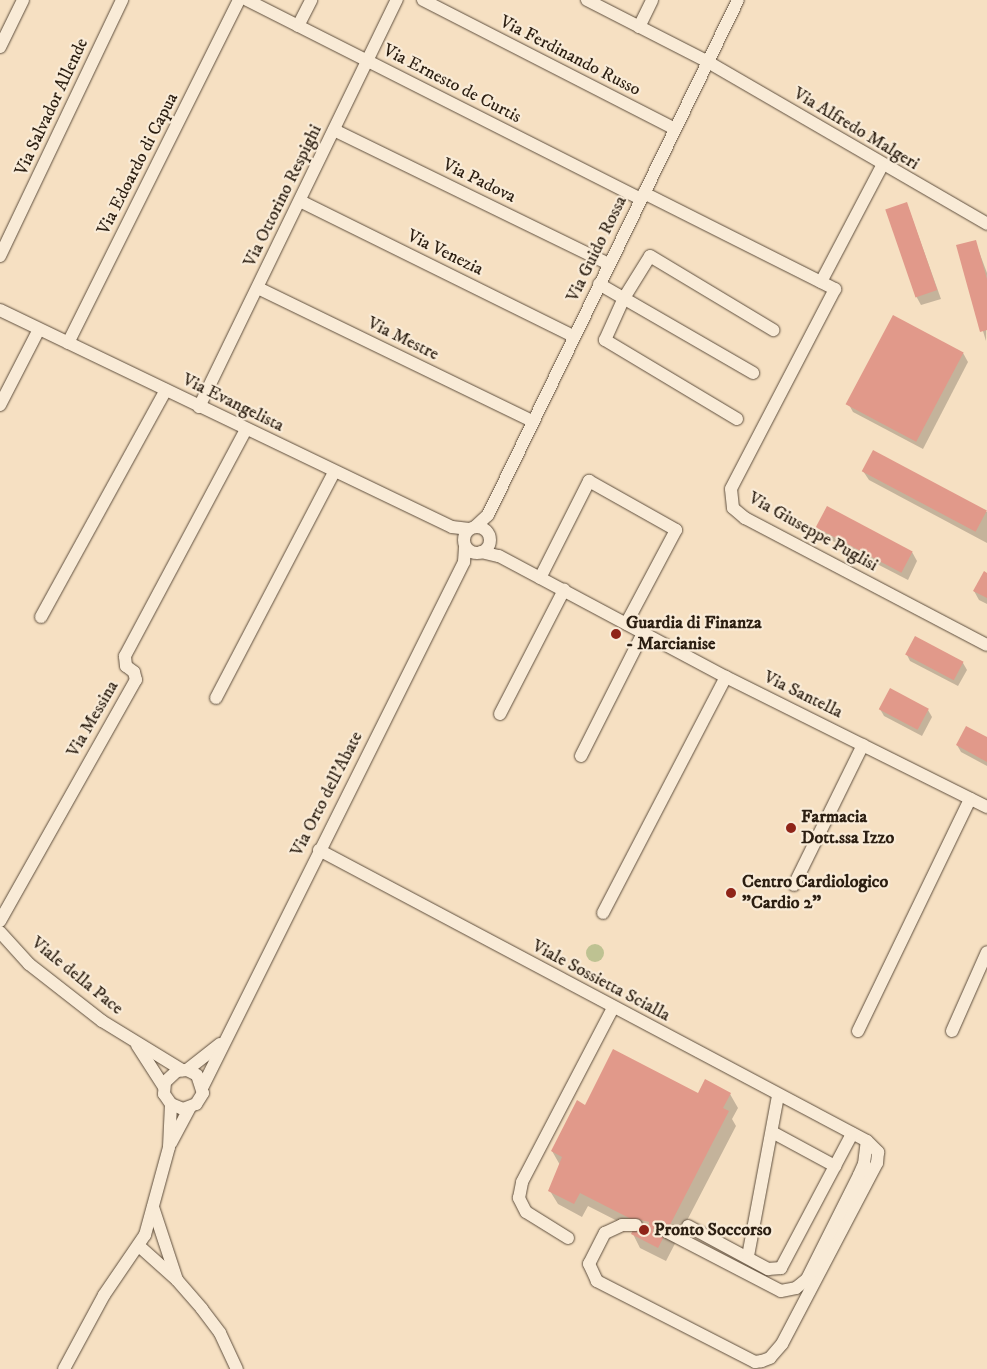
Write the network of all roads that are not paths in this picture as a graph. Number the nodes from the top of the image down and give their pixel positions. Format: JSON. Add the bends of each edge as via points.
{"nodes":[{"id":1,"x":22,"y":0,"type":"edge"},
{"id":2,"x":122,"y":0,"type":"edge"},
{"id":3,"x":239,"y":0,"type":"edge"},
{"id":4,"x":247,"y":0,"type":"edge"},
{"id":5,"x":311,"y":0,"type":"edge"},
{"id":6,"x":397,"y":0,"type":"edge"},
{"id":7,"x":423,"y":0,"type":"edge"},
{"id":8,"x":587,"y":0,"type":"edge"},
{"id":9,"x":652,"y":0,"type":"edge"},
{"id":10,"x":738,"y":0,"type":"edge"},
{"id":11,"x":298,"y":26,"type":"junction"},
{"id":12,"x":639,"y":27,"type":"junction"},
{"id":13,"x":0,"y":47,"type":"edge"},
{"id":14,"x":368,"y":61,"type":"junction"},
{"id":15,"x":708,"y":62,"type":"junction"},
{"id":16,"x":675,"y":129,"type":"junction"},
{"id":17,"x":334,"y":130,"type":"junction"},
{"id":18,"x":882,"y":166,"type":"junction"},
{"id":19,"x":642,"y":196,"type":"junction"},
{"id":20,"x":300,"y":201,"type":"junction"},
{"id":21,"x":987,"y":224,"type":"edge"},
{"id":22,"x":0,"y":256,"type":"edge"},
{"id":23,"x":609,"y":264,"type":"junction"},
{"id":24,"x":820,"y":282,"type":"junction"},
{"id":25,"x":599,"y":284,"type":"junction"},
{"id":26,"x":258,"y":288,"type":"junction"},
{"id":27,"x":835,"y":289,"type":"joint"},
{"id":28,"x":624,"y":298,"type":"junction"},
{"id":29,"x":0,"y":310,"type":"edge"},
{"id":30,"x":39,"y":329,"type":"junction"},
{"id":31,"x":774,"y":330,"type":"dead end"},
{"id":32,"x":573,"y":336,"type":"junction"},
{"id":33,"x":68,"y":343,"type":"junction"},
{"id":34,"x":753,"y":373,"type":"dead end"},
{"id":35,"x":166,"y":390,"type":"junction"},
{"id":36,"x":0,"y":405,"type":"edge"},
{"id":37,"x":199,"y":407,"type":"junction"},
{"id":38,"x":737,"y":419,"type":"dead end"},
{"id":39,"x":532,"y":422,"type":"junction"},
{"id":40,"x":246,"y":429,"type":"junction"},
{"id":41,"x":334,"y":472,"type":"junction"},
{"id":42,"x":488,"y":515,"type":"junction"},
{"id":43,"x":468,"y":535,"type":"junction"},
{"id":44,"x":489,"y":537,"type":"junction"},
{"id":45,"x":479,"y":552,"type":"junction"},
{"id":46,"x":499,"y":556,"type":"junction"},
{"id":47,"x":464,"y":562,"type":"junction"},
{"id":48,"x":540,"y":578,"type":"junction"},
{"id":49,"x":564,"y":590,"type":"junction"},
{"id":50,"x":41,"y":617,"type":"dead end"},
{"id":51,"x":626,"y":624,"type":"junction"},
{"id":52,"x":643,"y":634,"type":"junction"},
{"id":53,"x":987,"y":645,"type":"edge"},
{"id":54,"x":726,"y":677,"type":"junction"},
{"id":55,"x":216,"y":698,"type":"dead end"},
{"id":56,"x":500,"y":714,"type":"dead end"},
{"id":57,"x":863,"y":745,"type":"junction"},
{"id":58,"x":581,"y":756,"type":"dead end"},
{"id":59,"x":970,"y":799,"type":"junction"},
{"id":60,"x":987,"y":807,"type":"edge"},
{"id":61,"x":319,"y":850,"type":"junction"},
{"id":62,"x":794,"y":885,"type":"dead end"},
{"id":63,"x":603,"y":913,"type":"dead end"},
{"id":64,"x":0,"y":921,"type":"edge"},
{"id":65,"x":0,"y":932,"type":"edge"},
{"id":66,"x":987,"y":952,"type":"edge"},
{"id":67,"x":614,"y":1008,"type":"junction"},
{"id":68,"x":858,"y":1031,"type":"dead end"},
{"id":69,"x":952,"y":1031,"type":"dead end"},
{"id":70,"x":222,"y":1042,"type":"junction"},
{"id":71,"x":135,"y":1043,"type":"junction"},
{"id":72,"x":184,"y":1070,"type":"junction"},
{"id":73,"x":203,"y":1086,"type":"junction"},
{"id":74,"x":164,"y":1087,"type":"junction"},
{"id":75,"x":778,"y":1096,"type":"junction"},
{"id":76,"x":172,"y":1104,"type":"junction"},
{"id":77,"x":190,"y":1108,"type":"junction"},
{"id":78,"x":772,"y":1132,"type":"junction"},
{"id":79,"x":852,"y":1134,"type":"junction"},
{"id":80,"x":867,"y":1142,"type":"junction"},
{"id":81,"x":169,"y":1147,"type":"junction"},
{"id":82,"x":835,"y":1166,"type":"junction"},
{"id":83,"x":153,"y":1207,"type":"junction"},
{"id":84,"x":636,"y":1225,"type":"tunnel mouth"},
{"id":85,"x":688,"y":1226,"type":"dead end"},
{"id":86,"x":667,"y":1232,"type":"tunnel mouth"},
{"id":87,"x":568,"y":1238,"type":"dead end"},
{"id":88,"x":139,"y":1246,"type":"junction"},
{"id":89,"x":748,"y":1256,"type":"junction"},
{"id":90,"x":177,"y":1280,"type":"junction"},
{"id":91,"x":64,"y":1369,"type":"edge"},
{"id":92,"x":237,"y":1369,"type":"edge"}],
"edges":[{"from":1,"to":13,"type":"street"},
{"from":2,"to":22,"type":"street","name":"Via Salvador Allende"},
{"from":3,"to":33,"type":"street","name":"Via Edoardo di Capua"},
{"from":4,"to":11,"type":"street","name":"Via Ernesto de Curtis"},
{"from":5,"to":11,"type":"street"},
{"from":6,"to":14,"type":"street","name":"Via Ottorino Respighi"},
{"from":7,"to":16,"type":"street","name":"Via Ferdinando Russo"},
{"from":8,"to":12,"type":"street","name":"Via Alfredo Malgeri"},
{"from":9,"to":12,"type":"street"},
{"from":10,"to":15,"type":"street","name":"Via Guido Rossa"},
{"from":11,"to":14,"type":"street","name":"Via Ernesto de Curtis"},
{"from":12,"to":15,"type":"street","name":"Via Alfredo Malgeri"},
{"from":14,"to":17,"type":"street","name":"Via Ottorino Respighi"},
{"from":14,"to":19,"type":"street","name":"Via Ernesto de Curtis"},
{"from":15,"to":16,"type":"street","name":"Via Guido Rossa"},
{"from":15,"to":18,"type":"street","name":"Via Alfredo Malgeri"},
{"from":16,"to":19,"type":"street","name":"Via Guido Rossa"},
{"from":17,"to":20,"type":"street","name":"Via Ottorino Respighi"},
{"from":17,"to":23,"type":"street","name":"Via Padova"},
{"from":18,"to":21,"type":"street","name":"Via Alfredo Malgeri"},
{"from":18,"to":24,"type":"street"},
{"from":19,"to":23,"type":"street","name":"Via Guido Rossa"},
{"from":19,"to":24,"type":"street","name":"Via Ernesto de Curtis"},
{"from":20,"to":26,"type":"street","name":"Via Ottorino Respighi"},
{"from":20,"to":32,"type":"street","name":"Via Venezia"},
{"from":23,"to":25,"type":"street","name":"Via Guido Rossa"},
{"from":24,"to":27,"type":"street","name":"Via Ernesto de Curtis"},
{"from":25,"to":28,"type":"street"},
{"from":25,"to":32,"type":"street","name":"Via Guido Rossa"},
{"from":26,"to":37,"type":"street","name":"Via Ottorino Respighi"},
{"from":26,"to":39,"type":"street","name":"Via Mestre"},
{"from":27,"to":53,"type":"street","name":"Via Giuseppe Puglisi","via":[[731,489],[733,508],[745,518]]},
{"from":28,"to":31,"type":"street","via":[[650,256]]},
{"from":28,"to":34,"type":"street"},
{"from":28,"to":38,"type":"street","via":[[604,340]]},
{"from":29,"to":30,"type":"street","name":"Via Evangelista"},
{"from":30,"to":33,"type":"street","name":"Via Evangelista"},
{"from":30,"to":36,"type":"street"},
{"from":32,"to":39,"type":"street","name":"Via Guido Rossa"},
{"from":33,"to":35,"type":"street","name":"Via Evangelista"},
{"from":35,"to":37,"type":"street","name":"Via Evangelista"},
{"from":35,"to":50,"type":"street"},
{"from":37,"to":40,"type":"street","name":"Via Evangelista"},
{"from":39,"to":42,"type":"street","name":"Via Guido Rossa"},
{"from":40,"to":41,"type":"street","name":"Via Evangelista"},
{"from":40,"to":64,"type":"street","name":"Via Messina","via":[[125,656],[126,666],[134,672],[136,680]]},
{"from":41,"to":43,"type":"street","name":"Via Evangelista"},
{"from":41,"to":55,"type":"street"},
{"from":42,"to":43,"type":"street","name":"Via Guido Rossa"},
{"from":42,"to":44,"type":"street","name":"Via Guido Rossa"},
{"from":43,"to":44,"type":"street"},
{"from":43,"to":45,"type":"street","name":"Via Santella"},
{"from":43,"to":47,"type":"street","name":"Via Orto dell'Abate"},
{"from":44,"to":45,"type":"street","name":"Via Orto dell'Abate"},
{"from":44,"to":46,"type":"street","name":"Via Santella"},
{"from":45,"to":46,"type":"street","name":"Via Santella"},
{"from":45,"to":47,"type":"street","name":"Via Orto dell'Abate"},
{"from":46,"to":48,"type":"street","name":"Via Santella"},
{"from":47,"to":61,"type":"street","name":"Via Orto dell'Abate"},
{"from":48,"to":49,"type":"street","name":"Via Santella"},
{"from":48,"to":51,"type":"street","via":[[589,481],[676,530]]},
{"from":49,"to":51,"type":"street","name":"Via Santella"},
{"from":49,"to":56,"type":"street"},
{"from":51,"to":52,"type":"street","name":"Via Santella"},
{"from":52,"to":54,"type":"street","name":"Via Santella"},
{"from":52,"to":58,"type":"street"},
{"from":54,"to":57,"type":"street","name":"Via Santella"},
{"from":54,"to":63,"type":"street"},
{"from":57,"to":59,"type":"street","name":"Via Santella"},
{"from":57,"to":62,"type":"street"},
{"from":59,"to":60,"type":"street","name":"Via Santella"},
{"from":59,"to":68,"type":"street"},
{"from":61,"to":67,"type":"street","name":"Viale Sossietta Scialla"},
{"from":61,"to":70,"type":"street","name":"Via Orto dell'Abate"},
{"from":65,"to":71,"type":"street","name":"Viale della Pace","via":[[29,964]]},
{"from":66,"to":69,"type":"street"},
{"from":67,"to":75,"type":"street","name":"Viale Sossietta Scialla"},
{"from":67,"to":87,"type":"street","via":[[522,1182],[520,1198],[526,1212]]},
{"from":70,"to":72,"type":"street"},
{"from":70,"to":73,"type":"street","name":"Via Orto dell'Abate"},
{"from":71,"to":72,"type":"street","name":"Viale della Pace"},
{"from":71,"to":74,"type":"street","name":"Viale della Pace"},
{"from":72,"to":73,"type":"street","via":[[198,1076]]},
{"from":72,"to":74,"type":"street","via":[[172,1073]]},
{"from":73,"to":77,"type":"street","via":[[200,1099]]},
{"from":74,"to":76,"type":"street"},
{"from":75,"to":78,"type":"street"},
{"from":75,"to":79,"type":"street","name":"Viale Sossietta Scialla"},
{"from":76,"to":77,"type":"street"},
{"from":76,"to":81,"type":"street"},
{"from":77,"to":81,"type":"street"},
{"from":78,"to":82,"type":"street"},
{"from":78,"to":89,"type":"street"},
{"from":79,"to":80,"type":"street","name":"Viale Sossietta Scialla"},
{"from":79,"to":82,"type":"street"},
{"from":80,"to":84,"type":"street","via":[[878,1152],[877,1163],[782,1344],[770,1358],[754,1362],[597,1281],[589,1264],[605,1233],[616,1226]]},
{"from":80,"to":86,"type":"street","via":[[861,1170],[807,1279],[796,1288],[781,1291]]},
{"from":81,"to":83,"type":"street"},
{"from":82,"to":89,"type":"street","via":[[781,1268],[768,1269]]},
{"from":83,"to":88,"type":"street"},
{"from":83,"to":90,"type":"street"},
{"from":85,"to":89,"type":"street"},
{"from":88,"to":90,"type":"street"},
{"from":88,"to":91,"type":"street","via":[[104,1295]]},
{"from":90,"to":92,"type":"street","via":[[220,1333]]}]}
